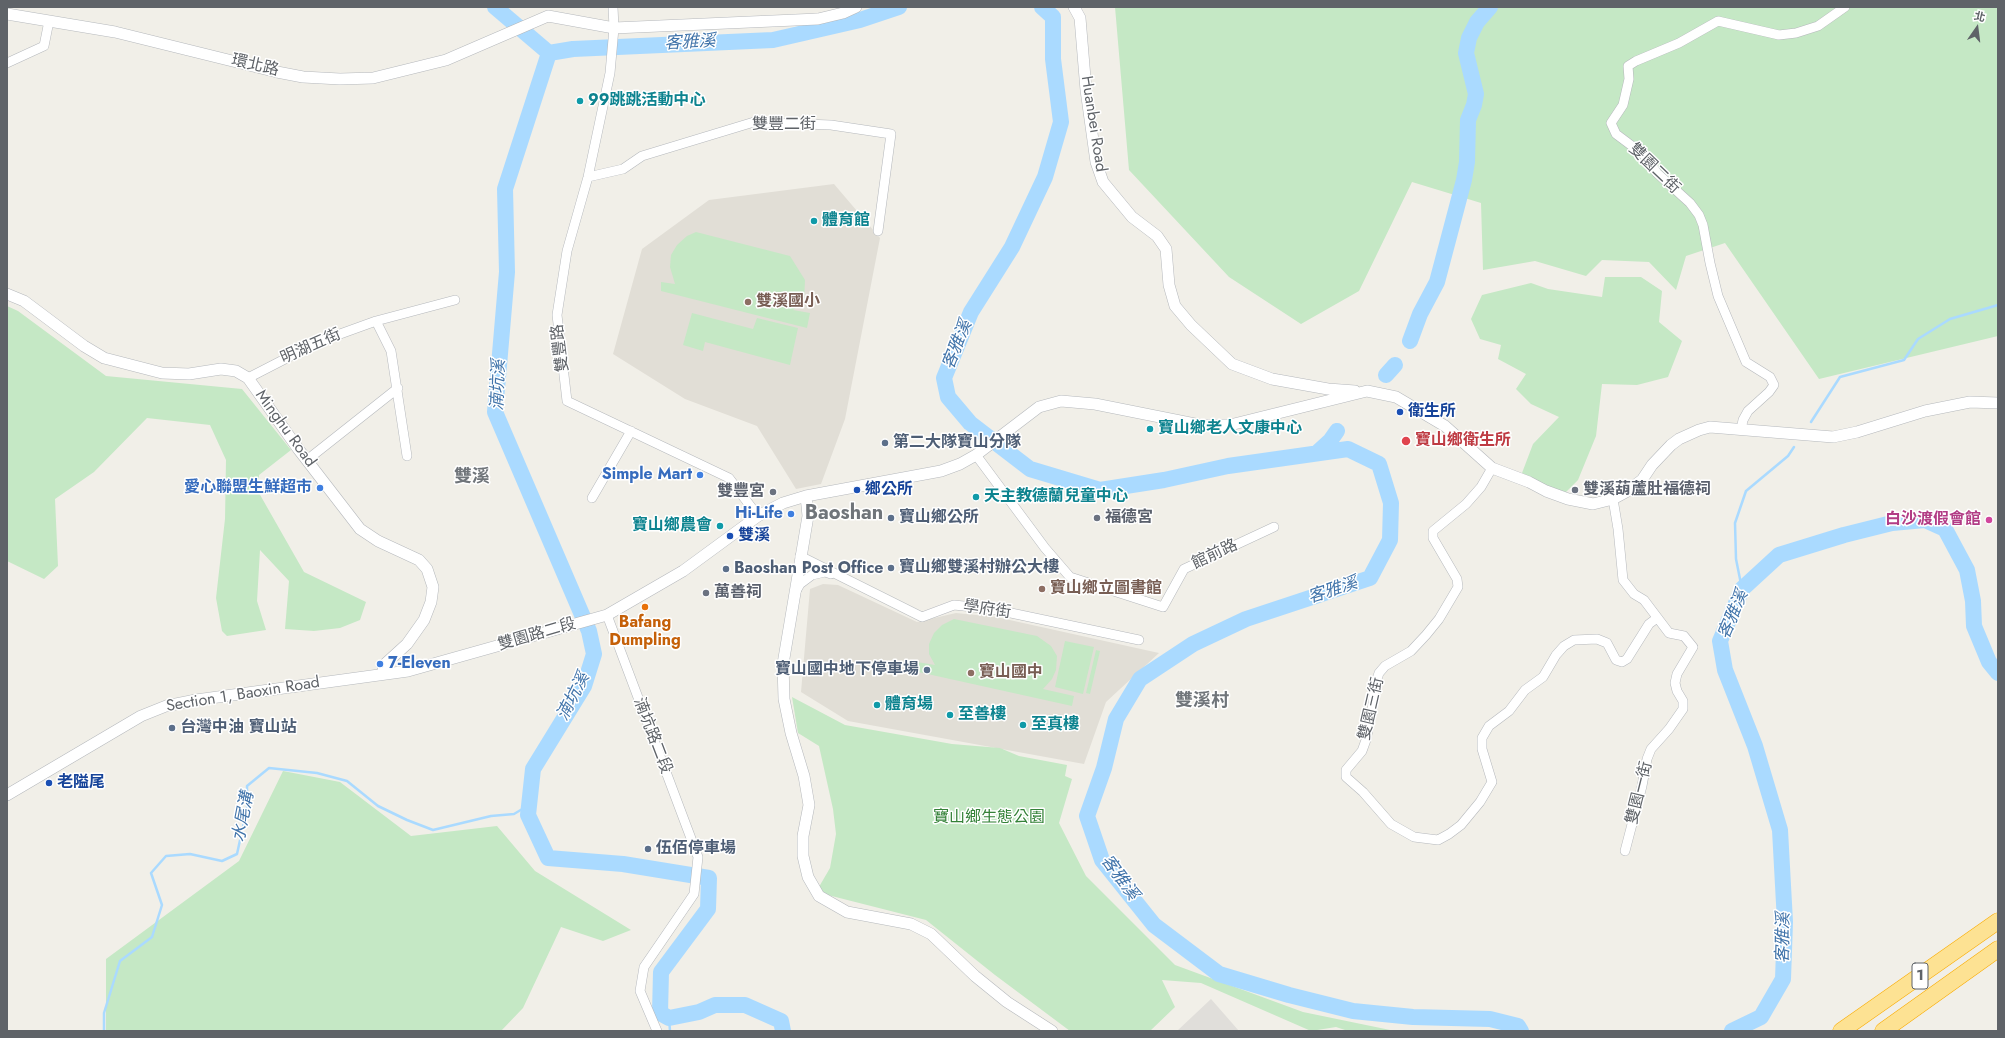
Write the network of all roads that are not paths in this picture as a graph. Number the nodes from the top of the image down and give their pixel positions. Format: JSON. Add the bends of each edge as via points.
{"nodes":[{"id":1,"x":613,"y":7,"type":"edge"},
{"id":2,"x":856,"y":7,"type":"edge"},
{"id":3,"x":1074,"y":7,"type":"edge"},
{"id":4,"x":1845,"y":7,"type":"edge"},
{"id":5,"x":7,"y":14,"type":"edge"},
{"id":6,"x":49,"y":21,"type":"junction"},
{"id":7,"x":614,"y":28,"type":"junction"},
{"id":8,"x":7,"y":63,"type":"edge"},
{"id":9,"x":588,"y":177,"type":"junction"},
{"id":10,"x":878,"y":231,"type":"dead end"},
{"id":11,"x":7,"y":294,"type":"edge"},
{"id":12,"x":455,"y":300,"type":"dead end"},
{"id":13,"x":376,"y":321,"type":"junction"},
{"id":14,"x":248,"y":378,"type":"junction"},
{"id":15,"x":398,"y":388,"type":"junction"},
{"id":16,"x":1368,"y":391,"type":"junction"},
{"id":17,"x":1998,"y":403,"type":"edge"},
{"id":18,"x":1741,"y":430,"type":"junction"},
{"id":19,"x":631,"y":431,"type":"junction"},
{"id":20,"x":976,"y":455,"type":"junction"},
{"id":21,"x":407,"y":456,"type":"dead end"},
{"id":22,"x":307,"y":460,"type":"junction"},
{"id":23,"x":1492,"y":468,"type":"junction"},
{"id":24,"x":806,"y":496,"type":"junction"},
{"id":25,"x":592,"y":498,"type":"dead end"},
{"id":26,"x":1613,"y":499,"type":"junction"},
{"id":27,"x":758,"y":516,"type":"junction"},
{"id":28,"x":1274,"y":527,"type":"dead end"},
{"id":29,"x":800,"y":556,"type":"junction"},
{"id":30,"x":844,"y":578,"type":"junction"},
{"id":31,"x":793,"y":596,"type":"junction"},
{"id":32,"x":606,"y":615,"type":"junction"},
{"id":33,"x":1656,"y":618,"type":"junction"},
{"id":34,"x":1139,"y":640,"type":"dead end"},
{"id":35,"x":382,"y":674,"type":"junction"},
{"id":36,"x":7,"y":795,"type":"edge"},
{"id":37,"x":1625,"y":851,"type":"dead end"},
{"id":38,"x":1998,"y":920,"type":"edge"},
{"id":39,"x":1998,"y":948,"type":"edge"},
{"id":40,"x":657,"y":1031,"type":"edge"},
{"id":41,"x":1052,"y":1031,"type":"edge"},
{"id":42,"x":1841,"y":1031,"type":"edge"},
{"id":43,"x":1883,"y":1031,"type":"edge"}],
"edges":[{"from":1,"to":7,"type":"street"},
{"from":2,"to":7,"type":"street","via":[[818,19]]},
{"from":3,"to":16,"type":"street","name":"Huanbei Road","via":[[1080,18],[1096,162],[1103,182],[1132,217],[1157,236],[1166,249],[1169,285],[1176,306],[1191,325],[1232,364],[1272,380],[1328,389]]},
{"from":4,"to":18,"type":"street","name":"雙園二街","via":[[1818,26],[1779,35],[1718,21],[1636,61],[1628,66],[1629,79],[1623,105],[1611,123],[1616,134],[1644,155],[1657,173],[1690,203],[1699,215],[1718,296],[1746,362],[1770,377],[1774,385],[1748,411]]},
{"from":5,"to":6,"type":"street","name":"環北路"},
{"from":6,"to":7,"type":"street","name":"環北路","via":[[115,32],[277,72],[303,77],[340,79],[374,78],[446,60],[548,16]]},
{"from":6,"to":8,"type":"street","via":[[44,46]]},
{"from":7,"to":9,"type":"street","name":"雙豐路","via":[[610,73]]},
{"from":9,"to":10,"type":"street","name":"雙豐二街","via":[[624,169],[642,156],[754,122],[831,125],[891,134]]},
{"from":9,"to":19,"type":"street","name":"雙豐路","via":[[567,251],[557,315],[567,401]]},
{"from":11,"to":14,"type":"street","name":"Minghu Road","via":[[24,301],[104,358],[162,373],[189,374],[221,369],[236,371]]},
{"from":12,"to":13,"type":"street","name":"明湖五街"},
{"from":13,"to":14,"type":"street","name":"明湖五街","via":[[318,342]]},
{"from":13,"to":15,"type":"street","via":[[391,351]]},
{"from":14,"to":22,"type":"street","name":"Minghu Road"},
{"from":15,"to":21,"type":"street"},
{"from":15,"to":22,"type":"street"},
{"from":16,"to":20,"type":"street","name":"雙園路二段","via":[[1230,425],[1200,425],[1095,404],[1061,401],[1038,407]]},
{"from":16,"to":23,"type":"street","name":"Huanbei Road","via":[[1396,397],[1434,419]]},
{"from":17,"to":18,"type":"street","name":"Huanbei Road","via":[[1970,402],[1925,411],[1833,437]]},
{"from":18,"to":26,"type":"street","name":"Huanbei Road","via":[[1710,427],[1679,438],[1661,455],[1642,480]]},
{"from":19,"to":25,"type":"street"},
{"from":19,"to":27,"type":"street","name":"雙豐路","via":[[729,478]]},
{"from":20,"to":24,"type":"street","name":"雙園路二段","via":[[941,471]]},
{"from":20,"to":28,"type":"street","name":"館前路","via":[[1045,548],[1070,577],[1163,607],[1184,569]]},
{"from":22,"to":35,"type":"street","name":"Minghu Road","via":[[360,530],[419,560],[431,579],[431,602],[424,620],[407,644],[385,664]]},
{"from":23,"to":26,"type":"street","name":"Huanbei Road","via":[[1568,499],[1593,504]]},
{"from":23,"to":33,"type":"street","name":"雙園三街","via":[[1481,488],[1433,531],[1433,538],[1457,579],[1458,587],[1426,635],[1411,651],[1379,673],[1366,740],[1362,751],[1346,770],[1346,777],[1391,824],[1414,837],[1438,840],[1461,825],[1492,782],[1482,749],[1482,738],[1488,726],[1509,711],[1525,690],[1543,677],[1560,650],[1574,640],[1597,639],[1607,643],[1616,660],[1622,662],[1627,659],[1649,624]]},
{"from":24,"to":27,"type":"street","name":"雙園路二段","via":[[783,503]]},
{"from":24,"to":29,"type":"street","via":[[808,516]]},
{"from":26,"to":33,"type":"street","name":"雙園一街","via":[[1623,580],[1634,594],[1644,600]]},
{"from":27,"to":32,"type":"street","name":"雙園路二段","via":[[683,571]]},
{"from":29,"to":30,"type":"street","name":"學府街"},
{"from":29,"to":31,"type":"street"},
{"from":30,"to":31,"type":"street","name":"學府街","via":[[826,572],[812,575],[800,584]]},
{"from":30,"to":34,"type":"street","name":"學府街","via":[[922,617],[954,605],[985,608]]},
{"from":31,"to":41,"type":"street","via":[[783,664],[784,699],[809,806],[802,836],[803,856],[808,877],[819,896],[847,912],[911,924],[931,934],[1007,1002]]},
{"from":32,"to":35,"type":"street","name":"雙園路二段","via":[[408,671]]},
{"from":32,"to":40,"type":"street","name":"湳坑路二段","via":[[698,857],[694,894],[644,967],[640,991]]},
{"from":33,"to":37,"type":"street","name":"雙園一街","via":[[1669,633],[1684,636],[1693,647],[1677,674],[1675,683],[1683,701],[1683,709],[1647,759]]},
{"from":35,"to":36,"type":"street","name":"Section 1, Baoxin Road","via":[[166,706],[141,716]]},
{"from":38,"to":42,"type":"highway","number":"1"},
{"from":39,"to":43,"type":"highway","number":"1"}]}
